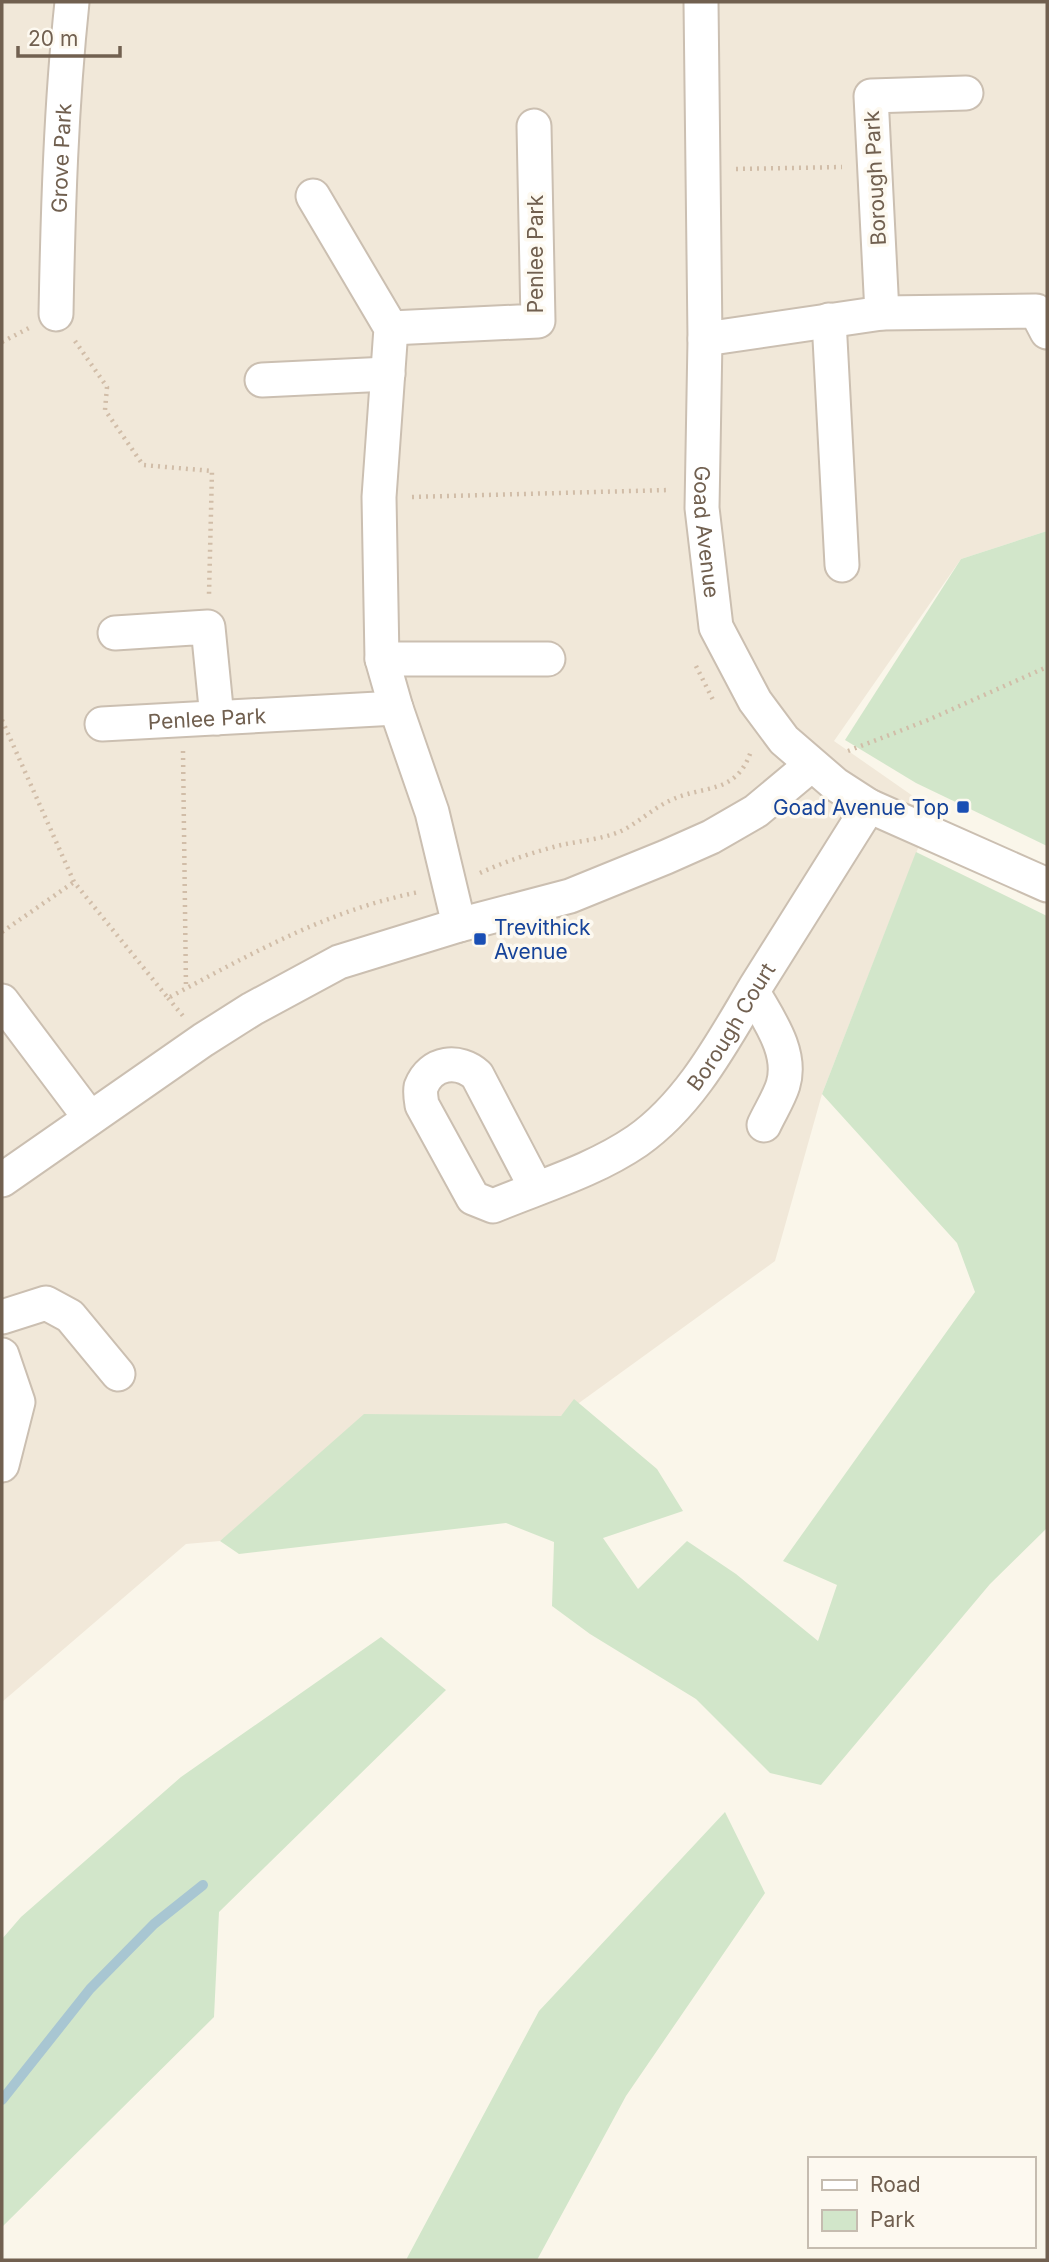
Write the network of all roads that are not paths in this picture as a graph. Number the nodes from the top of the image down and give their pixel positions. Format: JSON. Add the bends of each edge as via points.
{"nodes":[{"id":1,"x":72,"y":2,"type":"edge"},
{"id":2,"x":701,"y":2,"type":"edge"},
{"id":3,"x":966,"y":93,"type":"dead end"},
{"id":4,"x":534,"y":127,"type":"dead end"},
{"id":5,"x":313,"y":196,"type":"dead end"},
{"id":6,"x":882,"y":313,"type":"junction"},
{"id":7,"x":56,"y":314,"type":"road end"},
{"id":8,"x":829,"y":320,"type":"junction"},
{"id":9,"x":391,"y":328,"type":"junction"},
{"id":10,"x":1047,"y":332,"type":"edge"},
{"id":11,"x":705,"y":339,"type":"junction"},
{"id":12,"x":388,"y":374,"type":"junction"},
{"id":13,"x":262,"y":380,"type":"dead end"},
{"id":14,"x":842,"y":565,"type":"dead end"},
{"id":15,"x":115,"y":633,"type":"dead end"},
{"id":16,"x":382,"y":659,"type":"junction"},
{"id":17,"x":548,"y":659,"type":"dead end"},
{"id":18,"x":396,"y":708,"type":"junction"},
{"id":19,"x":217,"y":718,"type":"junction"},
{"id":20,"x":102,"y":724,"type":"dead end"},
{"id":21,"x":811,"y":765,"type":"junction"},
{"id":22,"x":869,"y":806,"type":"junction"},
{"id":23,"x":1047,"y":885,"type":"edge"},
{"id":24,"x":459,"y":925,"type":"junction"},
{"id":25,"x":753,"y":992,"type":"junction"},
{"id":26,"x":2,"y":1002,"type":"edge"},
{"id":27,"x":90,"y":1118,"type":"junction"},
{"id":28,"x":764,"y":1125,"type":"dead end"},
{"id":29,"x":2,"y":1180,"type":"edge"},
{"id":30,"x":536,"y":1188,"type":"dead end"},
{"id":31,"x":2,"y":1317,"type":"edge"},
{"id":32,"x":2,"y":1355,"type":"edge"},
{"id":33,"x":118,"y":1374,"type":"dead end"},
{"id":34,"x":2,"y":1465,"type":"edge"}],
"edges":[{"from":1,"to":7,"type":"street","name":"Grove Park","via":[[58,185]]},
{"from":2,"to":11,"type":"street","name":"Goad Avenue"},
{"from":3,"to":6,"type":"street","name":"Borough Park","via":[[871,96]]},
{"from":4,"to":9,"type":"street","name":"Penlee Park","via":[[538,321]]},
{"from":5,"to":9,"type":"street"},
{"from":6,"to":8,"type":"street"},
{"from":6,"to":10,"type":"street","via":[[1036,311]]},
{"from":8,"to":11,"type":"street"},
{"from":8,"to":14,"type":"street"},
{"from":9,"to":12,"type":"street"},
{"from":11,"to":21,"type":"street","name":"Goad Avenue","via":[[702,508],[716,627],[755,701],[784,740]]},
{"from":12,"to":13,"type":"street"},
{"from":12,"to":16,"type":"street","via":[[379,497]]},
{"from":15,"to":19,"type":"street","via":[[208,627]]},
{"from":16,"to":17,"type":"street"},
{"from":16,"to":18,"type":"street"},
{"from":18,"to":19,"type":"street","name":"Penlee Park"},
{"from":18,"to":24,"type":"street","via":[[432,812]]},
{"from":19,"to":20,"type":"street","name":"Penlee Park"},
{"from":21,"to":22,"type":"street","name":"Goad Avenue"},
{"from":21,"to":24,"type":"street","via":[[756,811],[711,837],[570,896]]},
{"from":22,"to":23,"type":"street","name":"Goad Avenue"},
{"from":22,"to":25,"type":"street","name":"Borough Court"},
{"from":24,"to":27,"type":"street","via":[[339,962],[252,1009]]},
{"from":25,"to":28,"type":"street","via":[[785,1059],[783,1087]]},
{"from":25,"to":30,"type":"street","name":"Borough Court","via":[[702,1073],[658,1124],[610,1157]]},
{"from":26,"to":27,"type":"street"},
{"from":27,"to":29,"type":"street"},
{"from":31,"to":33,"type":"street","via":[[46,1304],[70,1316]]},
{"from":32,"to":34,"type":"street","via":[[18,1402]]}]}
